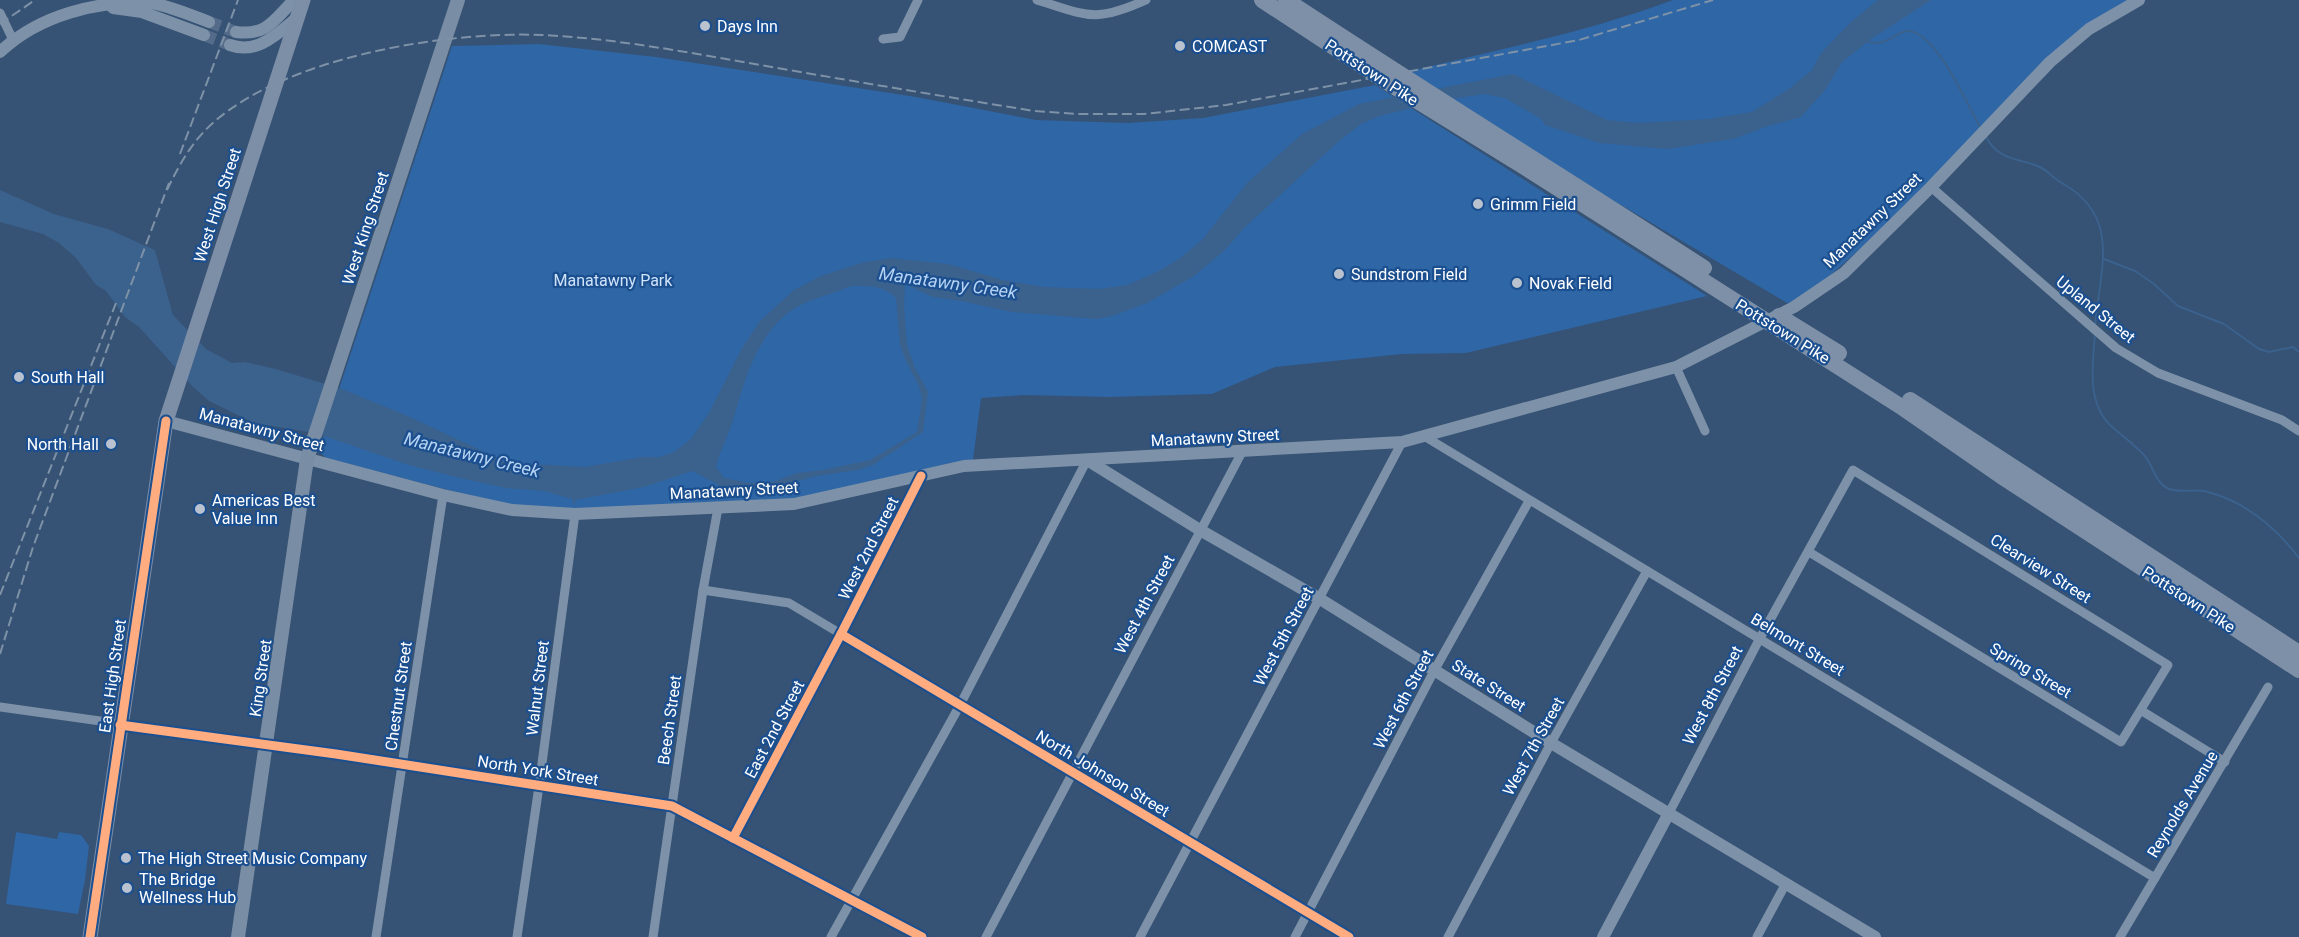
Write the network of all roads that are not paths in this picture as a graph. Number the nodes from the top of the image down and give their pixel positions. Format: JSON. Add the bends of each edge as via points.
{"nodes":[{"id":1,"x":294,"y":0,"type":"edge"},
{"id":2,"x":303,"y":0,"type":"edge"},
{"id":3,"x":918,"y":0,"type":"edge"},
{"id":4,"x":1037,"y":0,"type":"edge"},
{"id":5,"x":1146,"y":0,"type":"edge"},
{"id":6,"x":1262,"y":0,"type":"edge"},
{"id":7,"x":2139,"y":0,"type":"edge"},
{"id":8,"x":456,"y":3,"type":"edge"},
{"id":9,"x":1292,"y":3,"type":"edge"},
{"id":10,"x":85,"y":7,"type":"junction"},
{"id":11,"x":0,"y":13,"type":"edge"},
{"id":12,"x":297,"y":18,"type":"junction"},
{"id":13,"x":209,"y":22,"type":"tunnel mouth"},
{"id":14,"x":236,"y":32,"type":"tunnel mouth"},
{"id":15,"x":204,"y":35,"type":"tunnel mouth"},
{"id":16,"x":883,"y":39,"type":"dead end"},
{"id":17,"x":13,"y":40,"type":"junction"},
{"id":18,"x":230,"y":45,"type":"tunnel mouth"},
{"id":19,"x":0,"y":52,"type":"edge"},
{"id":20,"x":1931,"y":187,"type":"junction"},
{"id":21,"x":1753,"y":306,"type":"junction"},
{"id":22,"x":1795,"y":332,"type":"junction"},
{"id":23,"x":1677,"y":367,"type":"junction"},
{"id":24,"x":166,"y":421,"type":"junction"},
{"id":25,"x":1705,"y":431,"type":"dead end"},
{"id":26,"x":2299,"y":431,"type":"edge"},
{"id":27,"x":1424,"y":436,"type":"junction"},
{"id":28,"x":1402,"y":442,"type":"junction"},
{"id":29,"x":1242,"y":452,"type":"junction"},
{"id":30,"x":309,"y":454,"type":"junction"},
{"id":31,"x":1087,"y":460,"type":"junction"},
{"id":32,"x":1853,"y":470,"type":"joint"},
{"id":33,"x":921,"y":476,"type":"junction"},
{"id":34,"x":443,"y":495,"type":"junction"},
{"id":35,"x":1529,"y":501,"type":"junction"},
{"id":36,"x":718,"y":508,"type":"junction"},
{"id":37,"x":575,"y":514,"type":"junction"},
{"id":38,"x":1200,"y":530,"type":"junction"},
{"id":39,"x":1809,"y":552,"type":"junction"},
{"id":40,"x":1647,"y":571,"type":"junction"},
{"id":41,"x":703,"y":590,"type":"junction"},
{"id":42,"x":1320,"y":599,"type":"junction"},
{"id":43,"x":841,"y":634,"type":"junction"},
{"id":44,"x":1760,"y":638,"type":"junction"},
{"id":45,"x":2299,"y":653,"type":"edge"},
{"id":46,"x":2299,"y":670,"type":"edge"},
{"id":47,"x":1434,"y":671,"type":"junction"},
{"id":48,"x":2268,"y":687,"type":"dead end"},
{"id":49,"x":960,"y":705,"type":"junction"},
{"id":50,"x":0,"y":707,"type":"edge"},
{"id":51,"x":2142,"y":711,"type":"junction"},
{"id":52,"x":120,"y":725,"type":"junction"},
{"id":53,"x":1551,"y":743,"type":"junction"},
{"id":54,"x":266,"y":745,"type":"junction"},
{"id":55,"x":2225,"y":762,"type":"junction"},
{"id":56,"x":403,"y":765,"type":"junction"},
{"id":57,"x":1073,"y":771,"type":"junction"},
{"id":58,"x":539,"y":786,"type":"junction"},
{"id":59,"x":672,"y":806,"type":"junction"},
{"id":60,"x":1669,"y":813,"type":"junction"},
{"id":61,"x":733,"y":838,"type":"junction"},
{"id":62,"x":1191,"y":843,"type":"junction"},
{"id":63,"x":2155,"y":878,"type":"junction"},
{"id":64,"x":1786,"y":883,"type":"junction"},
{"id":65,"x":851,"y":900,"type":"junction"},
{"id":66,"x":1308,"y":912,"type":"junction"},
{"id":67,"x":90,"y":937,"type":"edge"},
{"id":68,"x":238,"y":937,"type":"edge"},
{"id":69,"x":376,"y":937,"type":"edge"},
{"id":70,"x":517,"y":937,"type":"edge"},
{"id":71,"x":653,"y":937,"type":"edge"},
{"id":72,"x":831,"y":937,"type":"edge"},
{"id":73,"x":922,"y":937,"type":"edge"},
{"id":74,"x":986,"y":937,"type":"edge"},
{"id":75,"x":1140,"y":937,"type":"edge"},
{"id":76,"x":1295,"y":937,"type":"edge"},
{"id":77,"x":1349,"y":937,"type":"edge"},
{"id":78,"x":1448,"y":937,"type":"edge"},
{"id":79,"x":1603,"y":937,"type":"edge"},
{"id":80,"x":1757,"y":937,"type":"edge"},
{"id":81,"x":1875,"y":937,"type":"edge"},
{"id":82,"x":2120,"y":937,"type":"edge"}],
"edges":[{"from":1,"to":14,"type":"street","via":[[267,27],[255,33]]},
{"from":2,"to":12,"type":"main road","name":"West High Street"},
{"from":3,"to":16,"type":"street","via":[[900,37]]},
{"from":4,"to":5,"type":"street","via":[[1091,16],[1119,12]]},
{"from":6,"to":21,"type":"highway","name":"Pottstown Pike","via":[[1393,86]]},
{"from":7,"to":20,"type":"street","name":"Manatawny Street","via":[[2089,29],[2050,62]]},
{"from":8,"to":30,"type":"main road","name":"West King Street"},
{"from":9,"to":21,"type":"highway","name":"Pottstown Pike","via":[[1543,164]]},
{"from":10,"to":13,"type":"street","via":[[115,0],[143,2]]},
{"from":10,"to":15,"type":"street","via":[[132,9]]},
{"from":10,"to":17,"type":"street","via":[[43,21]]},
{"from":11,"to":17,"type":"street"},
{"from":12,"to":18,"type":"street","via":[[257,46],[244,49]]},
{"from":12,"to":24,"type":"main road","name":"West High Street"},
{"from":17,"to":19,"type":"street"},
{"from":20,"to":23,"type":"street","name":"Manatawny Street","via":[[1844,273],[1794,307]]},
{"from":20,"to":26,"type":"street","name":"Upland Street","via":[[2116,348],[2158,372],[2282,420]]},
{"from":21,"to":22,"type":"highway","name":"Pottstown Pike"},
{"from":22,"to":45,"type":"highway","name":"Pottstown Pike"},
{"from":22,"to":46,"type":"highway","name":"Pottstown Pike"},
{"from":23,"to":25,"type":"street"},
{"from":23,"to":27,"type":"street","name":"Manatawny Street"},
{"from":24,"to":30,"type":"street","name":"Manatawny Street"},
{"from":24,"to":52,"type":"main road","name":"East High Street"},
{"from":27,"to":28,"type":"street","name":"Manatawny Street"},
{"from":27,"to":35,"type":"street","name":"Belmont Street"},
{"from":28,"to":29,"type":"street","name":"Manatawny Street"},
{"from":28,"to":42,"type":"street","name":"West 5th Street"},
{"from":29,"to":31,"type":"street","name":"Manatawny Street"},
{"from":29,"to":38,"type":"street","name":"West 4th Street"},
{"from":30,"to":34,"type":"street","name":"Manatawny Street"},
{"from":30,"to":54,"type":"main road","name":"King Street"},
{"from":31,"to":33,"type":"street","name":"Manatawny Street","via":[[964,466]]},
{"from":31,"to":38,"type":"street","name":"State Street"},
{"from":31,"to":49,"type":"street"},
{"from":32,"to":39,"type":"street","name":"West 8th Street"},
{"from":32,"to":51,"type":"street","name":"Clearview Street","via":[[2168,665]]},
{"from":33,"to":36,"type":"street","name":"Manatawny Street","via":[[816,501]]},
{"from":33,"to":43,"type":"street","name":"West 2nd Street"},
{"from":34,"to":37,"type":"street","name":"Manatawny Street","via":[[512,510]]},
{"from":34,"to":56,"type":"street","name":"Chestnut Street"},
{"from":35,"to":40,"type":"street","name":"Belmont Street"},
{"from":35,"to":47,"type":"street","name":"West 6th Street"},
{"from":36,"to":37,"type":"street","name":"Manatawny Street"},
{"from":36,"to":41,"type":"street","name":"Beech Street"},
{"from":37,"to":58,"type":"street","name":"Walnut Street"},
{"from":38,"to":42,"type":"street","name":"State Street"},
{"from":38,"to":57,"type":"street","name":"West 4th Street"},
{"from":39,"to":44,"type":"street","name":"West 8th Street"},
{"from":39,"to":51,"type":"street","name":"Spring Street","via":[[2121,742]]},
{"from":40,"to":44,"type":"street","name":"Belmont Street"},
{"from":40,"to":53,"type":"street","name":"West 7th Street"},
{"from":41,"to":43,"type":"street","name":"North Johnson Street","via":[[789,603]]},
{"from":41,"to":59,"type":"street","name":"Beech Street"},
{"from":42,"to":47,"type":"street","name":"State Street"},
{"from":42,"to":62,"type":"street","name":"West 5th Street"},
{"from":43,"to":49,"type":"street","name":"North Johnson Street"},
{"from":43,"to":61,"type":"street","name":"East 2nd Street"},
{"from":44,"to":60,"type":"street","name":"West 8th Street"},
{"from":44,"to":63,"type":"street","name":"Belmont Street"},
{"from":47,"to":53,"type":"street","name":"State Street"},
{"from":47,"to":66,"type":"street","name":"West 6th Street"},
{"from":48,"to":55,"type":"street","name":"Reynolds Avenue"},
{"from":49,"to":57,"type":"street","name":"North Johnson Street"},
{"from":49,"to":65,"type":"street"},
{"from":50,"to":52,"type":"street","name":"North York Street"},
{"from":51,"to":55,"type":"street"},
{"from":52,"to":54,"type":"street","name":"North York Street"},
{"from":52,"to":67,"type":"main road","name":"East High Street"},
{"from":53,"to":60,"type":"street","name":"State Street"},
{"from":53,"to":78,"type":"street","name":"West 7th Street"},
{"from":54,"to":56,"type":"street","name":"North York Street"},
{"from":54,"to":68,"type":"main road","name":"King Street"},
{"from":55,"to":63,"type":"street","name":"Reynolds Avenue"},
{"from":56,"to":58,"type":"street","name":"North York Street"},
{"from":56,"to":69,"type":"street","name":"Chestnut Street"},
{"from":57,"to":62,"type":"street","name":"North Johnson Street"},
{"from":57,"to":74,"type":"street","name":"West 4th Street"},
{"from":58,"to":59,"type":"street","name":"North York Street"},
{"from":58,"to":70,"type":"street","name":"Walnut Street"},
{"from":59,"to":61,"type":"street","name":"North York Street"},
{"from":59,"to":71,"type":"street","name":"Beech Street"},
{"from":60,"to":64,"type":"street","name":"State Street"},
{"from":60,"to":79,"type":"street","name":"West 8th Street"},
{"from":61,"to":65,"type":"street","name":"North York Street"},
{"from":62,"to":66,"type":"street","name":"North Johnson Street"},
{"from":62,"to":75,"type":"street","name":"West 5th Street"},
{"from":63,"to":82,"type":"street","name":"Reynolds Avenue"},
{"from":64,"to":80,"type":"street"},
{"from":64,"to":81,"type":"street","name":"State Street"},
{"from":65,"to":72,"type":"street"},
{"from":65,"to":73,"type":"street","name":"North York Street"},
{"from":66,"to":76,"type":"street","name":"West 6th Street"},
{"from":66,"to":77,"type":"street","name":"North Johnson Street"}]}
